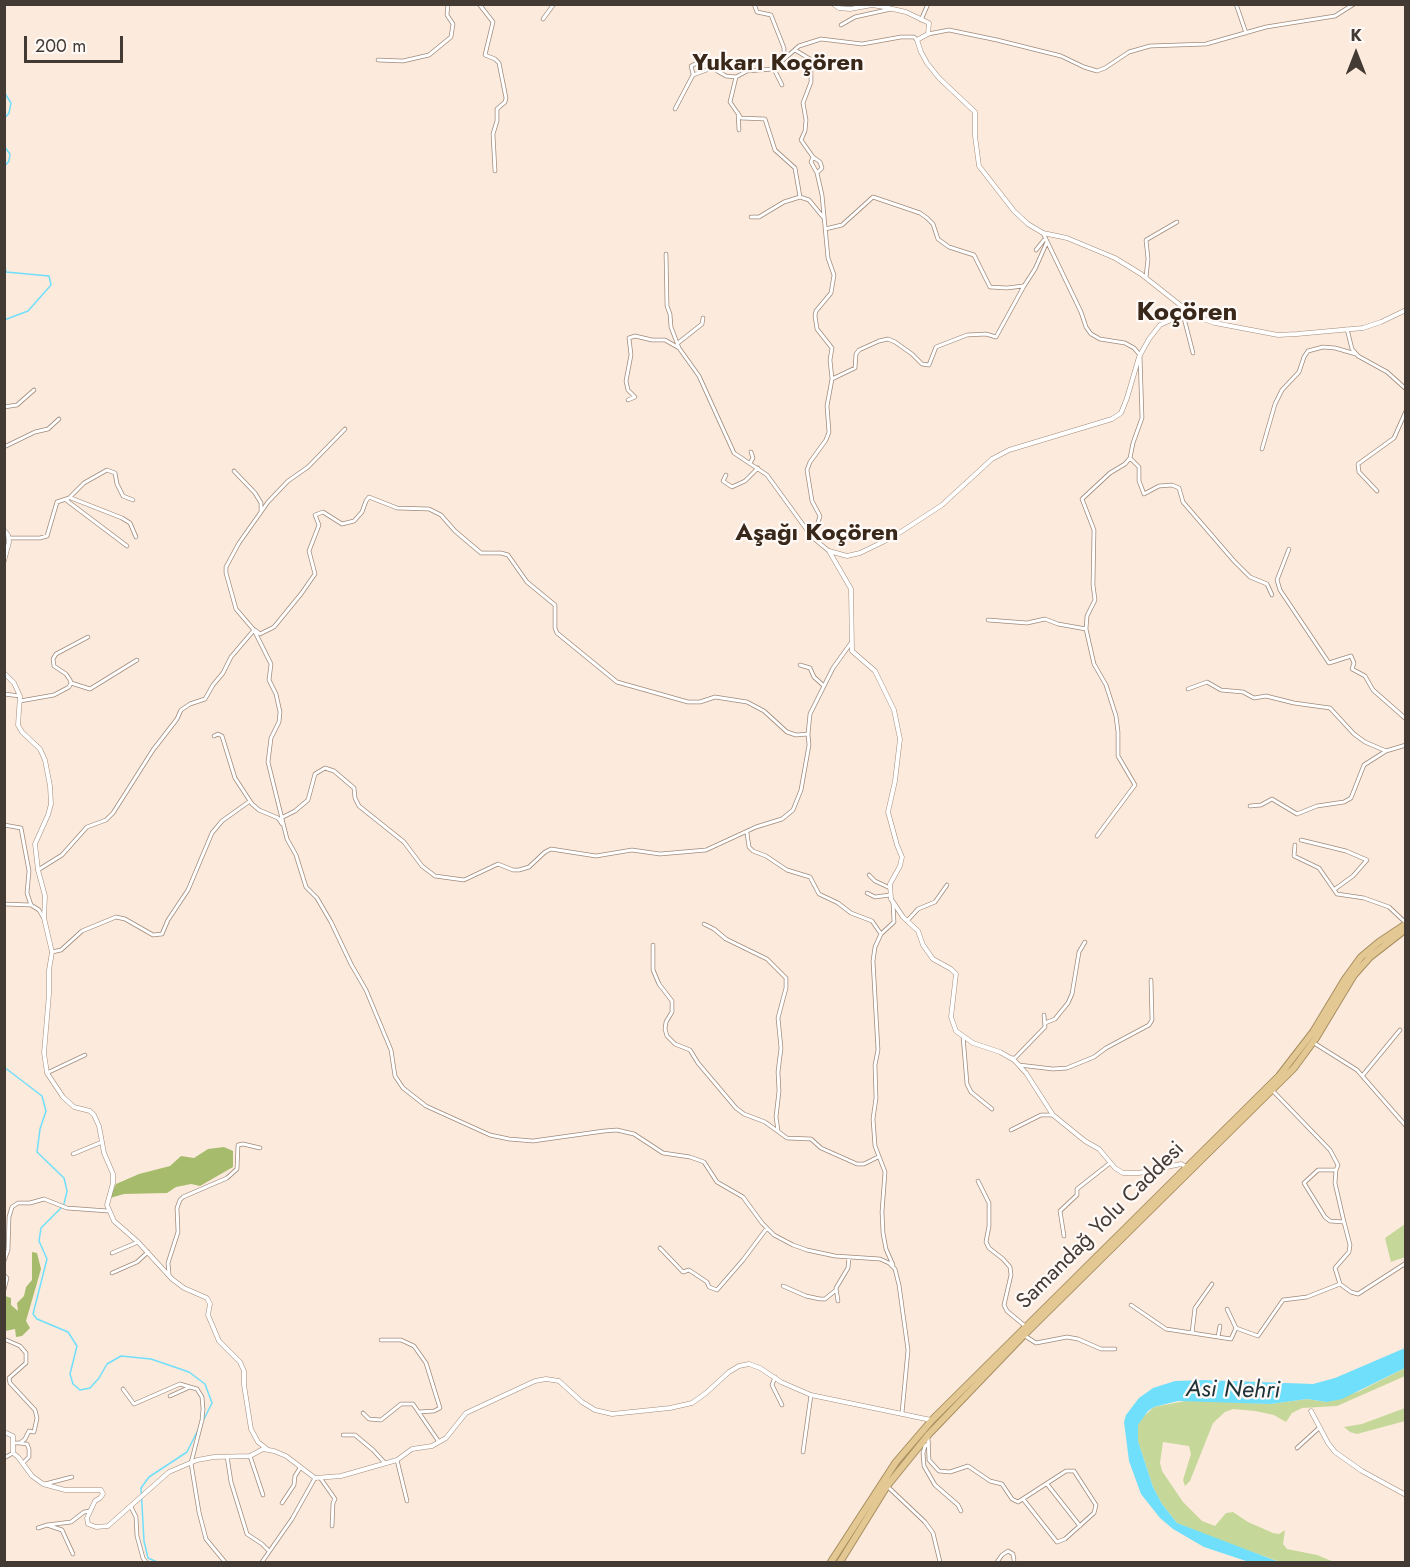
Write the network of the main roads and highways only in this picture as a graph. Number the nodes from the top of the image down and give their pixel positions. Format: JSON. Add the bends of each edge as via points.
{"nodes":[{"id":1,"x":1406,"y":923,"type":"edge"},
{"id":2,"x":1406,"y":929,"type":"edge"},
{"id":3,"x":935,"y":1422,"type":"junction"},
{"id":4,"x":831,"y":1563,"type":"edge"},
{"id":5,"x":840,"y":1563,"type":"edge"}],
"edges":[{"from":1,"to":3,"type":"highway","name":"Samandağ Yolu Caddesi","via":[[1361,957],[1313,1032],[1279,1076],[1025,1326]]},
{"from":2,"to":3,"type":"highway","name":"Samandağ Yolu Caddesi","via":[[1354,975],[1294,1068]]},
{"from":3,"to":4,"type":"highway","name":"Samandağ Yolu Caddesi","via":[[896,1462]]},
{"from":3,"to":5,"type":"highway","name":"Samandağ Yolu Caddesi","via":[[928,1440],[887,1486]]}]}
